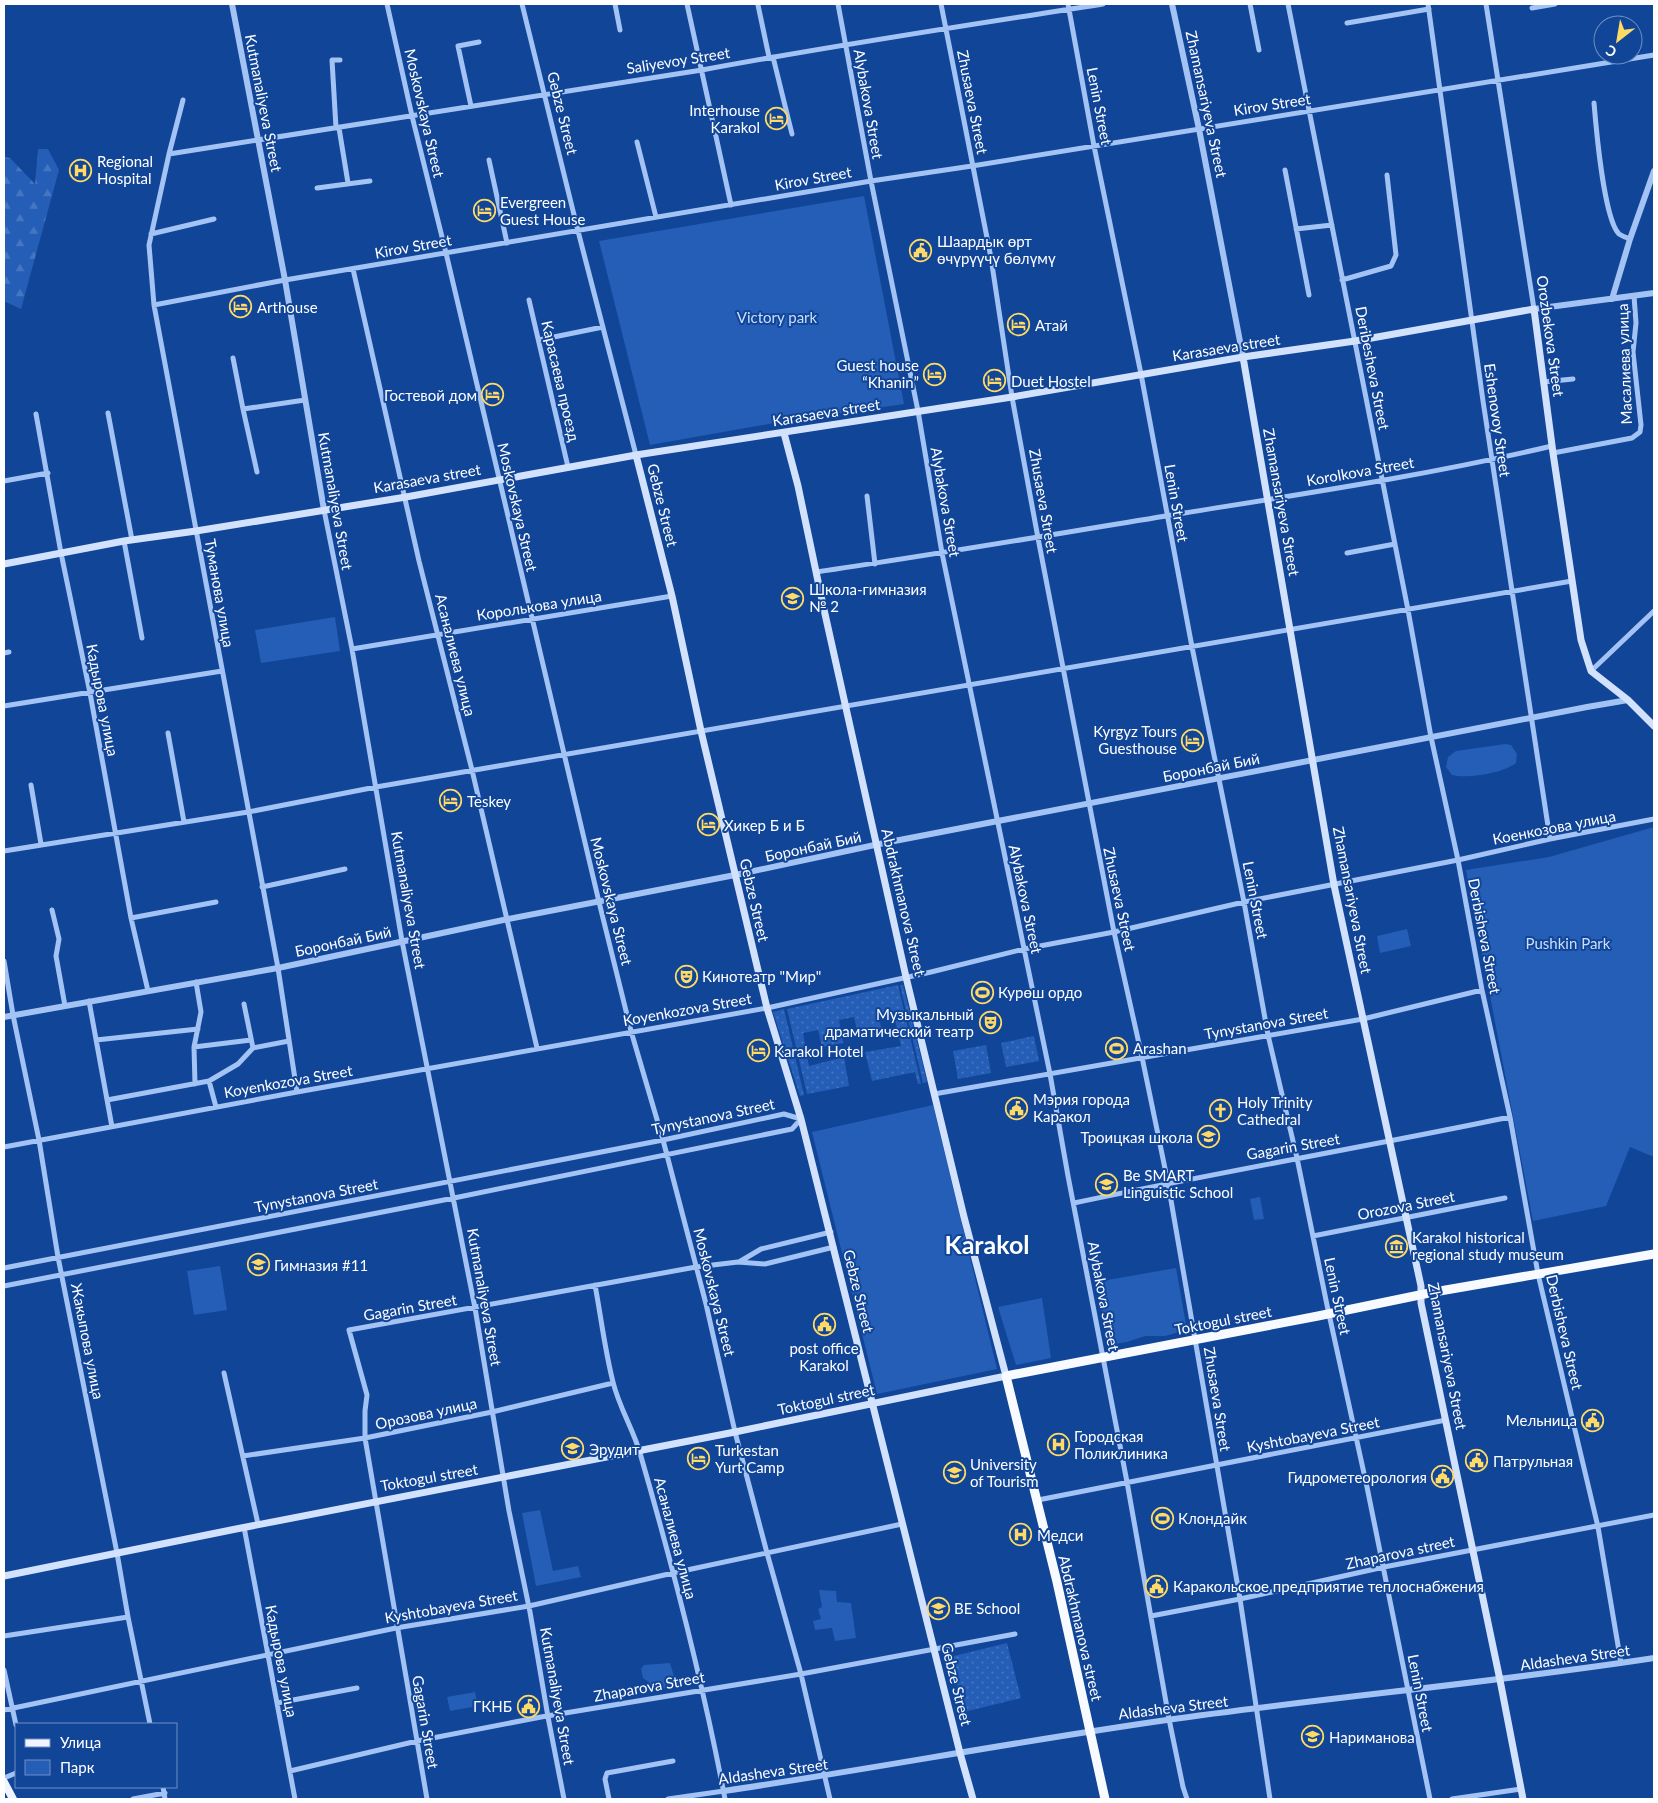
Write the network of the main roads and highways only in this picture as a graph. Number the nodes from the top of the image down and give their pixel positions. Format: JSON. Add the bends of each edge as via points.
{"nodes":[{"id":1,"x":1534,"y":308,"type":"joint"},
{"id":2,"x":1243,"y":357,"type":"junction"},
{"id":3,"x":784,"y":433,"type":"junction"},
{"id":4,"x":636,"y":455,"type":"junction"},
{"id":5,"x":4,"y":564,"type":"edge"},
{"id":6,"x":1654,"y":726,"type":"edge"},
{"id":7,"x":1654,"y":1254,"type":"edge"},
{"id":8,"x":1421,"y":1295,"type":"junction"},
{"id":9,"x":1006,"y":1376,"type":"junction"},
{"id":10,"x":873,"y":1403,"type":"junction"},
{"id":11,"x":4,"y":1576,"type":"edge"},
{"id":12,"x":4,"y":1780,"type":"edge"},
{"id":13,"x":13,"y":1799,"type":"edge"},
{"id":14,"x":973,"y":1799,"type":"edge"},
{"id":15,"x":1105,"y":1799,"type":"edge"},
{"id":16,"x":1523,"y":1799,"type":"edge"}],
"edges":[{"from":1,"to":2,"type":"main road","name":"Karasaeva street","via":[[1355,341]]},
{"from":1,"to":6,"type":"main road","name":"Orozbekova Street","via":[[1581,640],[1592,671]]},
{"from":2,"to":3,"type":"main road","name":"Karasaeva street"},
{"from":2,"to":8,"type":"main road","name":"Zhamansariyeva Street","via":[[1334,885]]},
{"from":3,"to":4,"type":"main road","name":"Karasaeva street"},
{"from":3,"to":9,"type":"main road","name":"Abdrakhmanova Street","via":[[906,977]]},
{"from":4,"to":5,"type":"main road","name":"Karasaeva street","via":[[406,497],[128,540]]},
{"from":4,"to":10,"type":"main road","name":"Gebze Street","via":[[672,596],[767,1008],[802,1118]]},
{"from":7,"to":8,"type":"highway","name":"Toktogul street"},
{"from":8,"to":9,"type":"highway","name":"Toktogul street"},
{"from":8,"to":16,"type":"main road","name":"Zhamansariyeva Street"},
{"from":9,"to":10,"type":"main road","name":"Toktogul street"},
{"from":9,"to":15,"type":"highway","name":"Abdrakhmanova street","via":[[1038,1500]]},
{"from":10,"to":11,"type":"main road","name":"Toktogul street"},
{"from":10,"to":14,"type":"main road","name":"Gebze Street"},
{"from":12,"to":13,"type":"main road"}]}
